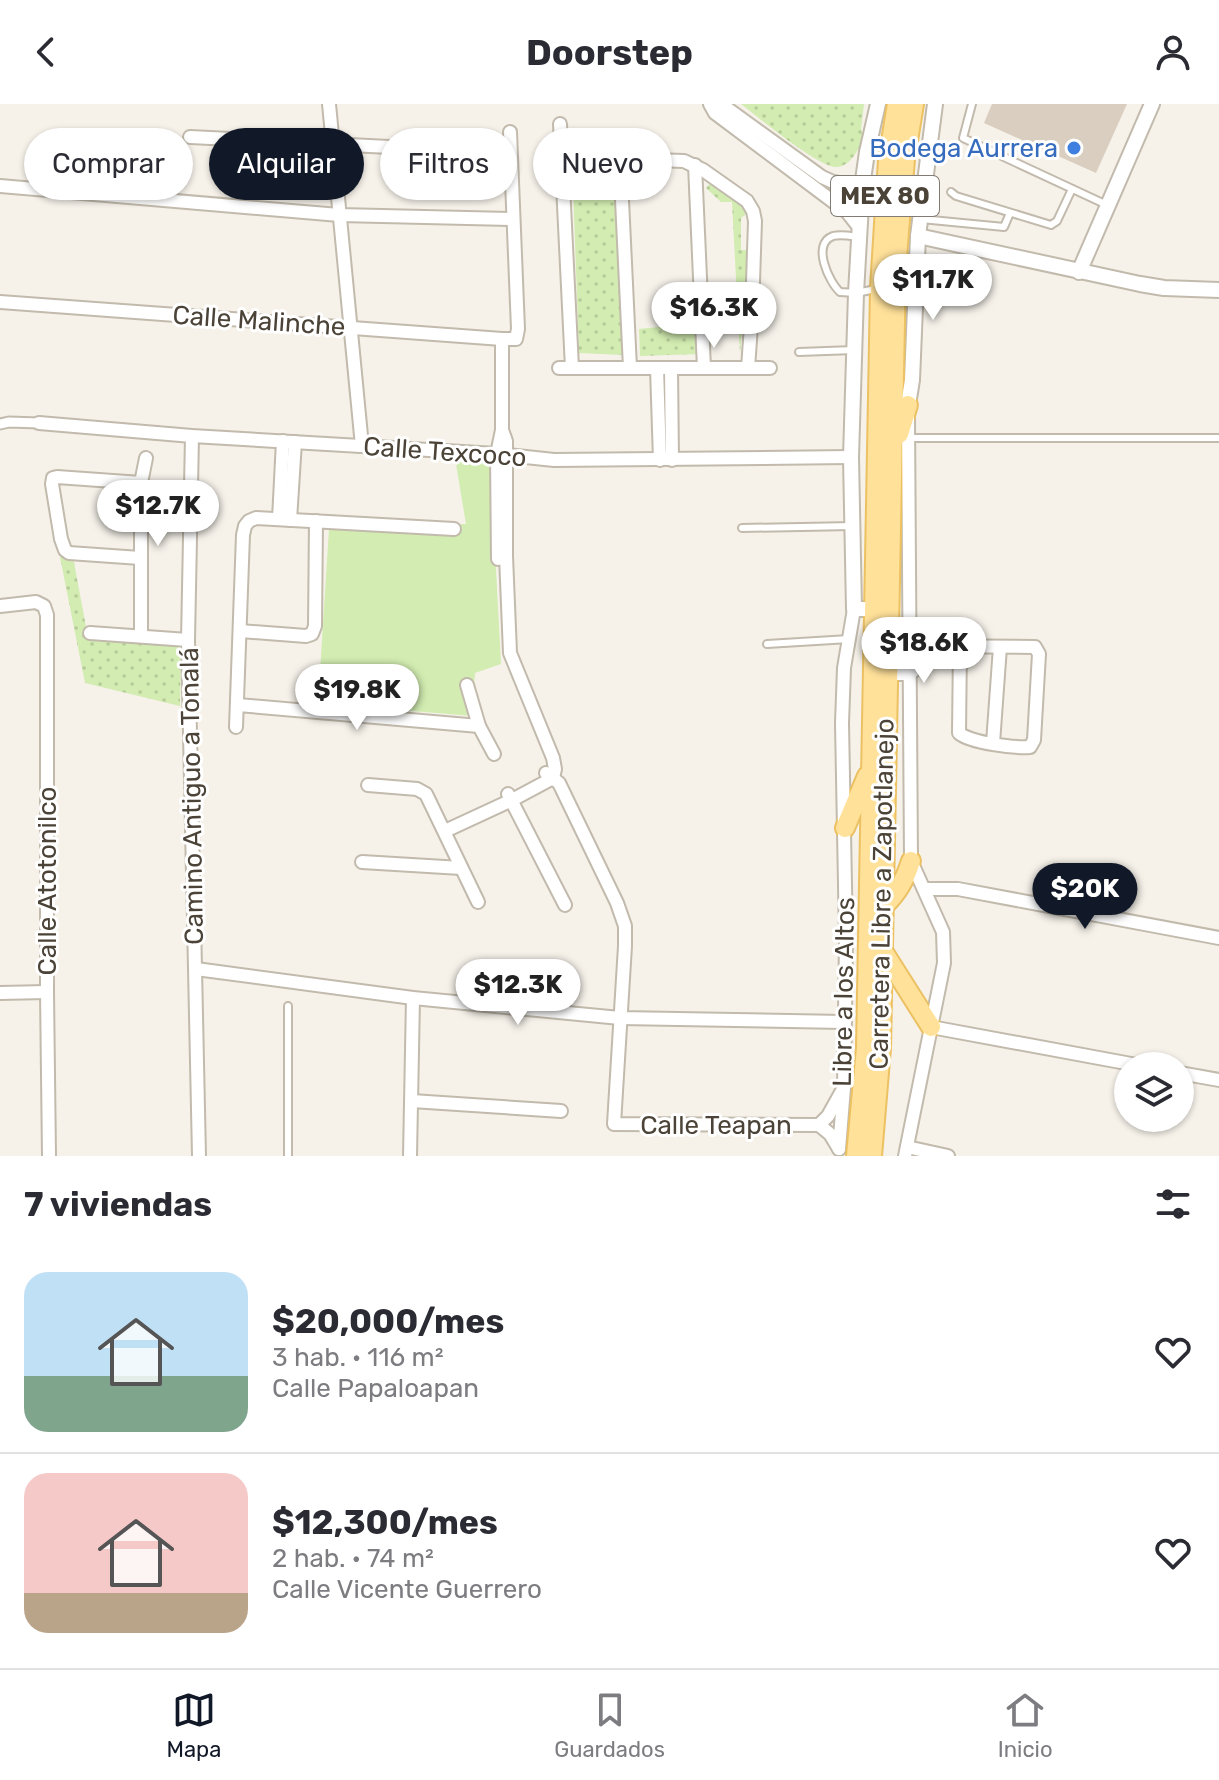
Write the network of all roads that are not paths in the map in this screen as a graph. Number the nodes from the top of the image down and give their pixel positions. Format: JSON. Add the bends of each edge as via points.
{"nodes":[{"id":1,"x":329,"y":104,"type":"edge"},
{"id":2,"x":878,"y":104,"type":"edge"},
{"id":3,"x":897,"y":104,"type":"edge"},
{"id":4,"x":914,"y":104,"type":"edge"},
{"id":5,"x":935,"y":104,"type":"edge"},
{"id":6,"x":972,"y":104,"type":"edge"},
{"id":7,"x":1152,"y":104,"type":"edge"},
{"id":8,"x":715,"y":106,"type":"edge"},
{"id":9,"x":560,"y":124,"type":"dead end"},
{"id":10,"x":331,"y":128,"type":"edge"},
{"id":11,"x":560,"y":128,"type":"edge"},
{"id":12,"x":672,"y":160,"type":"edge"},
{"id":13,"x":695,"y":165,"type":"junction"},
{"id":14,"x":0,"y":186,"type":"edge"},
{"id":15,"x":862,"y":187,"type":"junction"},
{"id":16,"x":1072,"y":189,"type":"junction"},
{"id":17,"x":951,"y":192,"type":"dead end"},
{"id":18,"x":338,"y":200,"type":"edge"},
{"id":19,"x":512,"y":200,"type":"edge"},
{"id":20,"x":563,"y":200,"type":"edge"},
{"id":21,"x":622,"y":200,"type":"edge"},
{"id":22,"x":1107,"y":205,"type":"junction"},
{"id":23,"x":1010,"y":213,"type":"junction"},
{"id":24,"x":339,"y":215,"type":"junction"},
{"id":25,"x":513,"y":219,"type":"junction"},
{"id":26,"x":921,"y":219,"type":"junction"},
{"id":27,"x":859,"y":232,"type":"junction"},
{"id":28,"x":918,"y":236,"type":"junction"},
{"id":29,"x":1079,"y":272,"type":"junction"},
{"id":30,"x":880,"y":288,"type":"junction"},
{"id":31,"x":1219,"y":290,"type":"edge"},
{"id":32,"x":856,"y":293,"type":"junction"},
{"id":33,"x":0,"y":302,"type":"edge"},
{"id":34,"x":349,"y":328,"type":"junction"},
{"id":35,"x":502,"y":339,"type":"junction"},
{"id":36,"x":854,"y":350,"type":"junction"},
{"id":37,"x":799,"y":352,"type":"dead end"},
{"id":38,"x":630,"y":368,"type":"junction"},
{"id":39,"x":657,"y":368,"type":"junction"},
{"id":40,"x":671,"y":368,"type":"junction"},
{"id":41,"x":704,"y":368,"type":"junction"},
{"id":42,"x":748,"y":368,"type":"junction"},
{"id":43,"x":770,"y":368,"type":"dead end"},
{"id":44,"x":908,"y":405,"type":"junction"},
{"id":45,"x":39,"y":423,"type":"joint"},
{"id":46,"x":0,"y":424,"type":"edge"},
{"id":47,"x":192,"y":436,"type":"junction"},
{"id":48,"x":909,"y":438,"type":"junction"},
{"id":49,"x":1219,"y":438,"type":"edge"},
{"id":50,"x":289,"y":442,"type":"junction"},
{"id":51,"x":362,"y":446,"type":"junction"},
{"id":52,"x":502,"y":454,"type":"junction"},
{"id":53,"x":892,"y":456,"type":"junction"},
{"id":54,"x":851,"y":457,"type":"junction"},
{"id":55,"x":146,"y":458,"type":"dead end"},
{"id":56,"x":666,"y":460,"type":"junction"},
{"id":57,"x":141,"y":483,"type":"junction"},
{"id":58,"x":284,"y":520,"type":"junction"},
{"id":59,"x":316,"y":521,"type":"junction"},
{"id":60,"x":853,"y":526,"type":"junction"},
{"id":61,"x":742,"y":528,"type":"dead end"},
{"id":62,"x":454,"y":529,"type":"dead end"},
{"id":63,"x":140,"y":558,"type":"junction"},
{"id":64,"x":0,"y":606,"type":"edge"},
{"id":65,"x":854,"y":609,"type":"junction"},
{"id":66,"x":875,"y":609,"type":"junction"},
{"id":67,"x":240,"y":631,"type":"junction"},
{"id":68,"x":90,"y":633,"type":"dead end"},
{"id":69,"x":141,"y":635,"type":"junction"},
{"id":70,"x":849,"y":639,"type":"junction"},
{"id":71,"x":188,"y":640,"type":"junction"},
{"id":72,"x":767,"y":644,"type":"dead end"},
{"id":73,"x":909,"y":646,"type":"junction"},
{"id":74,"x":940,"y":647,"type":"junction"},
{"id":75,"x":960,"y":647,"type":"junction"},
{"id":76,"x":1000,"y":647,"type":"junction"},
{"id":77,"x":887,"y":674,"type":"junction"},
{"id":78,"x":909,"y":674,"type":"junction"},
{"id":79,"x":467,"y":685,"type":"dead end"},
{"id":80,"x":238,"y":705,"type":"junction"},
{"id":81,"x":479,"y":726,"type":"junction"},
{"id":82,"x":236,"y":727,"type":"dead end"},
{"id":83,"x":993,"y":743,"type":"junction"},
{"id":84,"x":494,"y":754,"type":"dead end"},
{"id":85,"x":871,"y":766,"type":"junction"},
{"id":86,"x":549,"y":776,"type":"junction"},
{"id":87,"x":368,"y":785,"type":"dead end"},
{"id":88,"x":510,"y":796,"type":"junction"},
{"id":89,"x":443,"y":827,"type":"junction"},
{"id":90,"x":845,"y":828,"type":"junction"},
{"id":91,"x":911,"y":861,"type":"junction"},
{"id":92,"x":362,"y":862,"type":"dead end"},
{"id":93,"x":461,"y":868,"type":"junction"},
{"id":94,"x":924,"y":889,"type":"junction"},
{"id":95,"x":478,"y":902,"type":"dead end"},
{"id":96,"x":565,"y":905,"type":"dead end"},
{"id":97,"x":884,"y":906,"type":"junction"},
{"id":98,"x":1219,"y":938,"type":"edge"},
{"id":99,"x":846,"y":939,"type":"junction"},
{"id":100,"x":875,"y":946,"type":"junction"},
{"id":101,"x":196,"y":969,"type":"junction"},
{"id":102,"x":47,"y":992,"type":"junction"},
{"id":103,"x":0,"y":993,"type":"edge"},
{"id":104,"x":413,"y":998,"type":"junction"},
{"id":105,"x":288,"y":1006,"type":"dead end"},
{"id":106,"x":620,"y":1018,"type":"junction"},
{"id":107,"x":844,"y":1022,"type":"junction"},
{"id":108,"x":931,"y":1027,"type":"junction"},
{"id":109,"x":1114,"y":1061,"type":"edge"},
{"id":110,"x":1194,"y":1076,"type":"edge"},
{"id":111,"x":1219,"y":1080,"type":"edge"},
{"id":112,"x":844,"y":1088,"type":"junction"},
{"id":113,"x":412,"y":1101,"type":"junction"},
{"id":114,"x":561,"y":1111,"type":"dead end"},
{"id":115,"x":819,"y":1125,"type":"junction"},
{"id":116,"x":906,"y":1152,"type":"edge"},
{"id":117,"x":845,"y":1154,"type":"edge"},
{"id":118,"x":49,"y":1156,"type":"edge"},
{"id":119,"x":199,"y":1156,"type":"edge"},
{"id":120,"x":288,"y":1156,"type":"edge"},
{"id":121,"x":410,"y":1156,"type":"edge"},
{"id":122,"x":872,"y":1156,"type":"edge"},
{"id":123,"x":948,"y":1156,"type":"edge"}],
"edges":[{"from":1,"to":10,"type":"street"},
{"from":2,"to":15,"type":"street"},
{"from":3,"to":30,"type":"main road","name":"Carretera Libre a Zapotlanejo","number":"MEX 80"},
{"from":4,"to":53,"type":"main road","name":"Carretera Libre a Zapotlanejo","number":"MEX 80","via":[[896,269]]},
{"from":5,"to":26,"type":"street"},
{"from":6,"to":16,"type":"lane","via":[[963,138]]},
{"from":7,"to":22,"type":"street"},
{"from":8,"to":15,"type":"street","via":[[822,177]]},
{"from":8,"to":27,"type":"street","via":[[847,212]]},
{"from":9,"to":11,"type":"street"},
{"from":12,"to":13,"type":"street"},
{"from":13,"to":41,"type":"street"},
{"from":13,"to":42,"type":"street","via":[[747,201],[755,216]]},
{"from":14,"to":24,"type":"street"},
{"from":15,"to":27,"type":"street"},
{"from":16,"to":22,"type":"lane"},
{"from":16,"to":23,"type":"lane","via":[[1051,225]]},
{"from":17,"to":23,"type":"lane"},
{"from":18,"to":24,"type":"street"},
{"from":19,"to":25,"type":"street"},
{"from":20,"to":38,"type":"street","via":[[565,368]]},
{"from":21,"to":38,"type":"street"},
{"from":22,"to":29,"type":"street"},
{"from":23,"to":26,"type":"lane","via":[[1004,227]]},
{"from":24,"to":25,"type":"street"},
{"from":24,"to":34,"type":"street"},
{"from":25,"to":35,"type":"street","name":"Calle Malinche","via":[[518,336]]},
{"from":26,"to":28,"type":"street"},
{"from":27,"to":32,"type":"street"},
{"from":27,"to":32,"type":"lane","via":[[832,236],[822,254],[835,287]]},
{"from":28,"to":29,"type":"street"},
{"from":28,"to":44,"type":"street"},
{"from":29,"to":31,"type":"street","via":[[1164,288]]},
{"from":30,"to":32,"type":"lane"},
{"from":30,"to":66,"type":"main road","name":"Carretera Libre a Zapotlanejo","number":"MEX 80"},
{"from":32,"to":36,"type":"street"},
{"from":33,"to":34,"type":"street","name":"Calle Malinche"},
{"from":34,"to":35,"type":"street","name":"Calle Malinche"},
{"from":34,"to":51,"type":"street"},
{"from":35,"to":52,"type":"street"},
{"from":36,"to":37,"type":"lane"},
{"from":36,"to":54,"type":"street"},
{"from":38,"to":39,"type":"street"},
{"from":39,"to":40,"type":"street"},
{"from":39,"to":56,"type":"street"},
{"from":40,"to":41,"type":"street"},
{"from":40,"to":56,"type":"street"},
{"from":41,"to":42,"type":"street"},
{"from":42,"to":43,"type":"street"},
{"from":44,"to":48,"type":"street"},
{"from":44,"to":53,"type":"main road"},
{"from":45,"to":46,"type":"street"},
{"from":45,"to":47,"type":"street","name":"Calle Texcoco"},
{"from":47,"to":50,"type":"street","name":"Calle Texcoco"},
{"from":47,"to":71,"type":"street","name":"Camino Antiguo a Tonalá"},
{"from":48,"to":49,"type":"lane"},
{"from":48,"to":73,"type":"street"},
{"from":50,"to":51,"type":"street","name":"Calle Texcoco"},
{"from":50,"to":58,"type":"street"},
{"from":51,"to":52,"type":"street","name":"Calle Texcoco"},
{"from":52,"to":56,"type":"street","name":"Calle Texcoco","via":[[554,460]]},
{"from":52,"to":86,"type":"street","via":[[497,515],[503,655]]},
{"from":53,"to":77,"type":"main road","name":"Carretera Libre a Zapotlanejo","number":"MEX 80"},
{"from":54,"to":56,"type":"street","name":"Calle Texcoco"},
{"from":54,"to":60,"type":"street"},
{"from":55,"to":57,"type":"street"},
{"from":57,"to":63,"type":"street"},
{"from":57,"to":63,"type":"street","via":[[57,477],[52,481],[65,550]]},
{"from":58,"to":59,"type":"street"},
{"from":58,"to":67,"type":"street","via":[[256,518],[245,526]]},
{"from":59,"to":62,"type":"street"},
{"from":59,"to":67,"type":"street","via":[[312,634]]},
{"from":60,"to":61,"type":"lane"},
{"from":60,"to":65,"type":"street"},
{"from":63,"to":69,"type":"street"},
{"from":64,"to":102,"type":"street","name":"Calle Atotonilco","via":[[36,602],[47,615]]},
{"from":65,"to":66,"type":"street"},
{"from":65,"to":70,"type":"street","name":"Libre a los Altos"},
{"from":66,"to":85,"type":"main road","name":"Carretera Libre a Zapotlanejo","number":"MEX 80"},
{"from":67,"to":80,"type":"street"},
{"from":68,"to":69,"type":"street"},
{"from":69,"to":71,"type":"street"},
{"from":70,"to":72,"type":"lane"},
{"from":70,"to":90,"type":"street","name":"Libre a los Altos","via":[[842,723]]},
{"from":71,"to":101,"type":"street","name":"Camino Antiguo a Tonalá"},
{"from":73,"to":74,"type":"street"},
{"from":73,"to":78,"type":"street"},
{"from":74,"to":75,"type":"street"},
{"from":74,"to":78,"type":"street"},
{"from":75,"to":76,"type":"street"},
{"from":75,"to":83,"type":"street","via":[[959,733]]},
{"from":76,"to":83,"type":"street"},
{"from":76,"to":83,"type":"street","via":[[1038,650],[1034,740],[1025,748]]},
{"from":77,"to":78,"type":"street"},
{"from":77,"to":97,"type":"main road","name":"Carretera Libre a Zapotlanejo","number":"MEX 80"},
{"from":78,"to":91,"type":"street"},
{"from":79,"to":81,"type":"street"},
{"from":80,"to":81,"type":"street"},
{"from":80,"to":82,"type":"street"},
{"from":81,"to":84,"type":"street"},
{"from":85,"to":90,"type":"main road"},
{"from":85,"to":100,"type":"main road","name":"Carretera Libre a Zapotlanejo","number":"MEX 80"},
{"from":86,"to":88,"type":"street"},
{"from":86,"to":106,"type":"street","via":[[559,783],[623,919]]},
{"from":87,"to":89,"type":"street","via":[[422,791]]},
{"from":88,"to":89,"type":"street"},
{"from":88,"to":96,"type":"street"},
{"from":89,"to":93,"type":"street"},
{"from":90,"to":99,"type":"street","name":"Libre a los Altos"},
{"from":91,"to":94,"type":"street"},
{"from":91,"to":97,"type":"main road","via":[[898,892]]},
{"from":92,"to":93,"type":"street"},
{"from":93,"to":95,"type":"street"},
{"from":94,"to":98,"type":"street","via":[[958,889]]},
{"from":94,"to":108,"type":"street","via":[[943,932],[944,963]]},
{"from":97,"to":100,"type":"main road","name":"Carretera Libre a Zapotlanejo","number":"MEX 80"},
{"from":99,"to":100,"type":"street"},
{"from":99,"to":107,"type":"street","name":"Libre a los Altos"},
{"from":100,"to":108,"type":"main road"},
{"from":100,"to":117,"type":"main road","name":"Carretera Libre a Zapotlanejo","number":"MEX 80","via":[[866,1048]]},
{"from":100,"to":122,"type":"main road","name":"Carretera Libre a Zapotlanejo","number":"MEX 80","via":[[881,1048]]},
{"from":101,"to":104,"type":"street"},
{"from":101,"to":119,"type":"street","name":"Camino Antiguo a Tonalá"},
{"from":102,"to":103,"type":"street"},
{"from":102,"to":118,"type":"street","name":"Calle Atotonilco"},
{"from":104,"to":106,"type":"street"},
{"from":104,"to":113,"type":"street"},
{"from":105,"to":120,"type":"lane"},
{"from":106,"to":107,"type":"street"},
{"from":106,"to":115,"type":"street","name":"Calle Teapan","via":[[614,1124]]},
{"from":107,"to":112,"type":"street","name":"Libre a los Altos"},
{"from":108,"to":109,"type":"street"},
{"from":108,"to":116,"type":"street"},
{"from":110,"to":111,"type":"street"},
{"from":112,"to":115,"type":"street","name":"Calle Teapan"},
{"from":112,"to":117,"type":"street","name":"Libre a los Altos"},
{"from":113,"to":114,"type":"street"},
{"from":113,"to":121,"type":"street"},
{"from":115,"to":117,"type":"street","name":"Calle Teapan"},
{"from":116,"to":123,"type":"street"}]}
